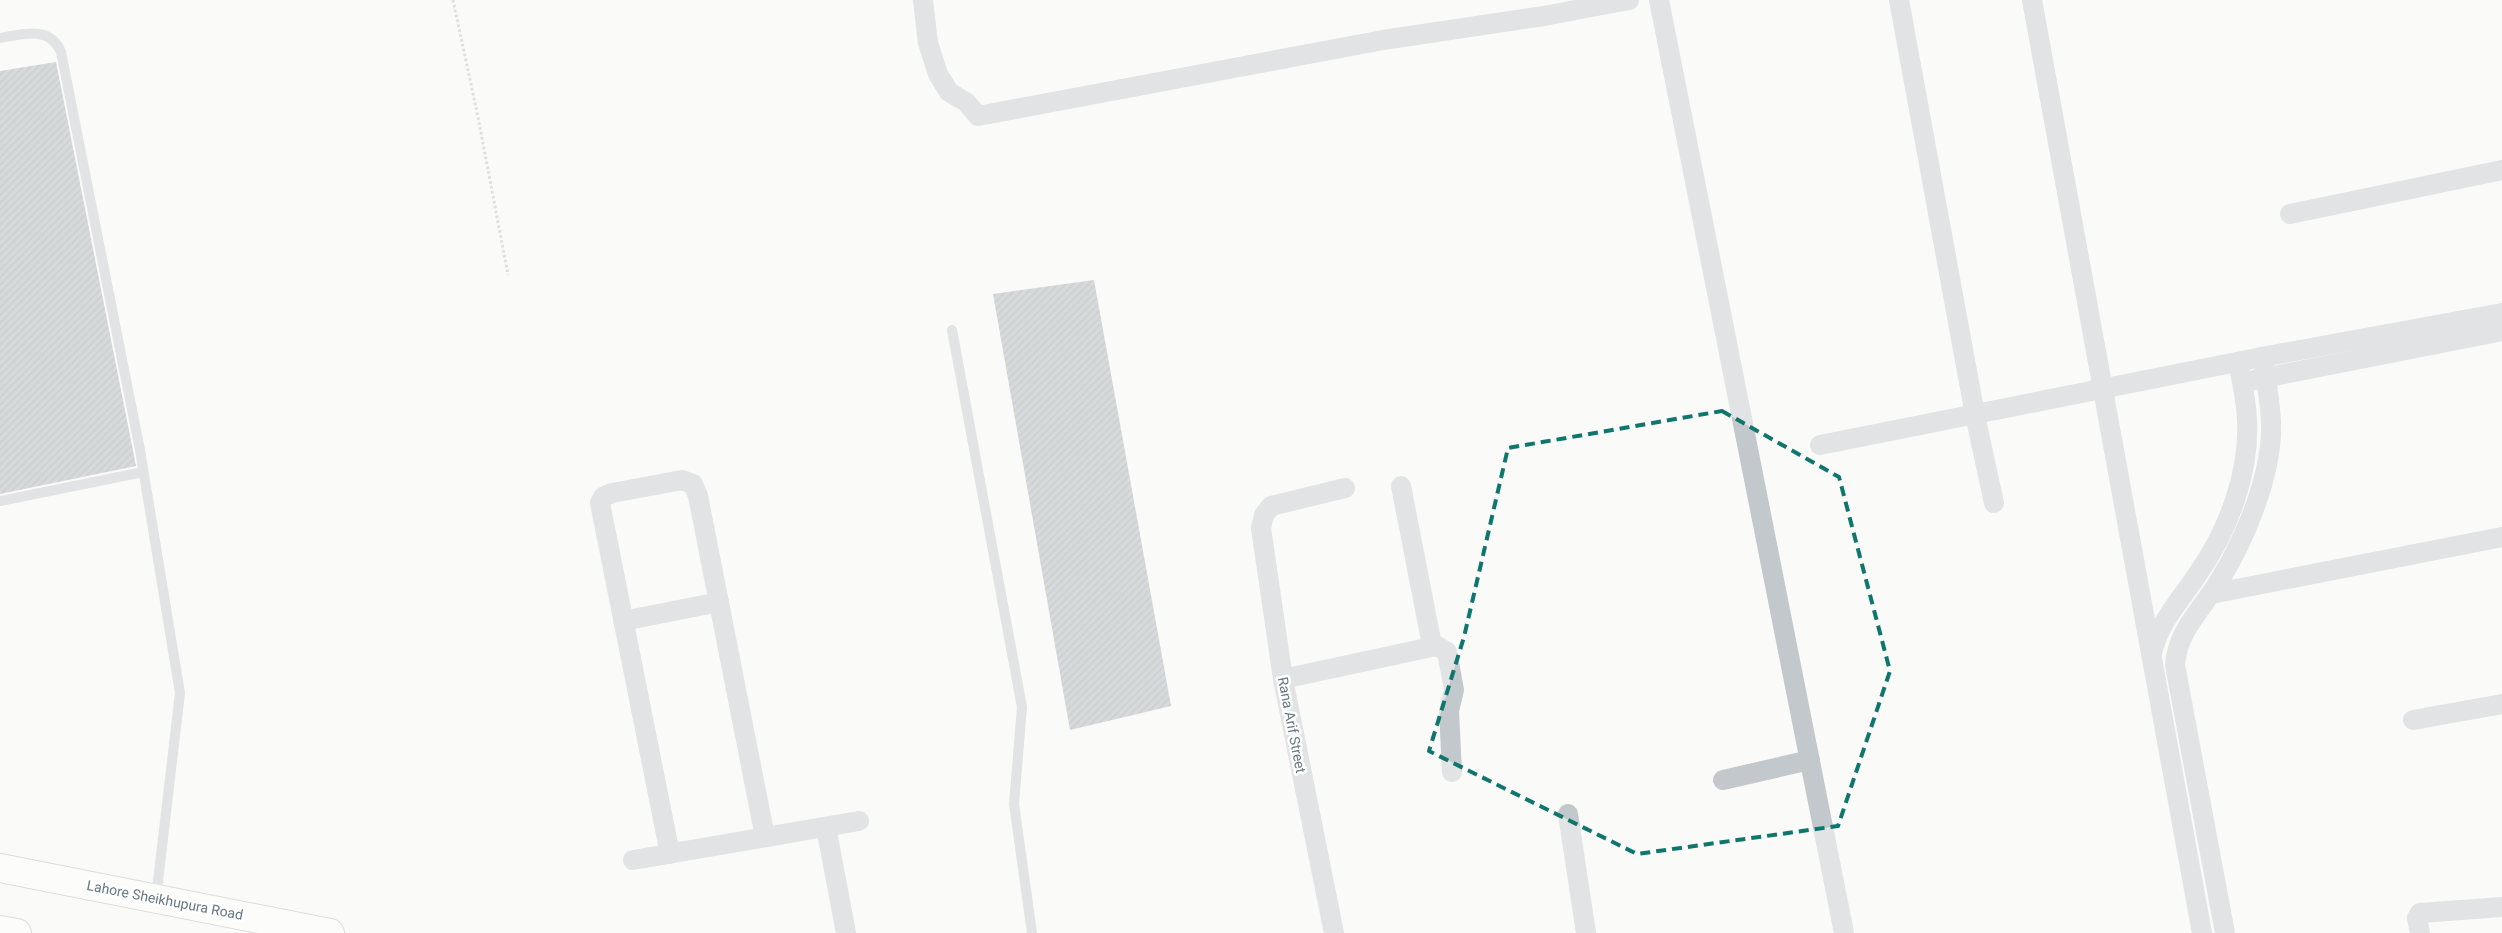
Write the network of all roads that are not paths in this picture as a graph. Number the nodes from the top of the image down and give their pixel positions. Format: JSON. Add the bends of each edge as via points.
{"nodes":[{"id":1,"x":923,"y":0,"type":"edge"},
{"id":2,"x":1629,"y":0,"type":"edge"},
{"id":3,"x":1659,"y":0,"type":"edge"},
{"id":4,"x":1899,"y":0,"type":"edge"},
{"id":5,"x":2032,"y":0,"type":"edge"},
{"id":6,"x":0,"y":38,"type":"edge"},
{"id":7,"x":2502,"y":170,"type":"edge"},
{"id":8,"x":2290,"y":214,"type":"dead end"},
{"id":9,"x":2502,"y":313,"type":"edge"},
{"id":10,"x":952,"y":330,"type":"dead end"},
{"id":11,"x":2502,"y":331,"type":"edge"},
{"id":12,"x":2262,"y":358,"type":"junction"},
{"id":13,"x":2238,"y":362,"type":"junction"},
{"id":14,"x":2266,"y":377,"type":"junction"},
{"id":15,"x":2242,"y":383,"type":"junction"},
{"id":16,"x":2103,"y":389,"type":"junction"},
{"id":17,"x":1975,"y":414,"type":"junction"},
{"id":18,"x":1820,"y":445,"type":"dead end"},
{"id":19,"x":143,"y":472,"type":"junction"},
{"id":20,"x":1401,"y":486,"type":"dead end"},
{"id":21,"x":1346,"y":488,"type":"dead end"},
{"id":22,"x":0,"y":500,"type":"edge"},
{"id":23,"x":1994,"y":504,"type":"dead end"},
{"id":24,"x":2502,"y":537,"type":"edge"},
{"id":25,"x":2211,"y":594,"type":"junction"},
{"id":26,"x":719,"y":602,"type":"junction"},
{"id":27,"x":623,"y":621,"type":"junction"},
{"id":28,"x":1436,"y":646,"type":"junction"},
{"id":29,"x":2151,"y":655,"type":"junction"},
{"id":30,"x":1283,"y":679,"type":"junction"},
{"id":31,"x":2502,"y":704,"type":"edge"},
{"id":32,"x":2413,"y":720,"type":"dead end"},
{"id":33,"x":1810,"y":760,"type":"junction"},
{"id":34,"x":1452,"y":772,"type":"dead end"},
{"id":35,"x":1723,"y":780,"type":"dead end"},
{"id":36,"x":1568,"y":814,"type":"dead end"},
{"id":37,"x":859,"y":821,"type":"dead end"},
{"id":38,"x":826,"y":827,"type":"junction"},
{"id":39,"x":765,"y":837,"type":"junction"},
{"id":40,"x":670,"y":854,"type":"junction"},
{"id":41,"x":632,"y":860,"type":"dead end"},
{"id":42,"x":0,"y":868,"type":"edge"},
{"id":43,"x":156,"y":899,"type":"junction"},
{"id":44,"x":2502,"y":907,"type":"edge"},
{"id":45,"x":0,"y":930,"type":"edge"},
{"id":46,"x":18,"y":933,"type":"edge"},
{"id":47,"x":330,"y":933,"type":"edge"},
{"id":48,"x":846,"y":933,"type":"edge"},
{"id":49,"x":1032,"y":933,"type":"edge"},
{"id":50,"x":1334,"y":933,"type":"edge"},
{"id":51,"x":1586,"y":933,"type":"edge"},
{"id":52,"x":1844,"y":933,"type":"edge"},
{"id":53,"x":2202,"y":933,"type":"edge"},
{"id":54,"x":2225,"y":933,"type":"edge"},
{"id":55,"x":2420,"y":933,"type":"edge"}],
"edges":[{"from":1,"to":2,"type":"street","via":[[928,42],[938,74],[950,92],[966,102],[978,116],[1383,40]]},
{"from":3,"to":33,"type":"street"},
{"from":4,"to":17,"type":"street"},
{"from":5,"to":16,"type":"street"},
{"from":6,"to":19,"type":"lane","via":[[39,33],[53,40],[60,52]]},
{"from":7,"to":8,"type":"street"},
{"from":9,"to":12,"type":"street"},
{"from":10,"to":49,"type":"lane","via":[[1022,707],[1014,804]]},
{"from":11,"to":14,"type":"street"},
{"from":12,"to":13,"type":"street"},
{"from":12,"to":14,"type":"street"},
{"from":13,"to":15,"type":"street"},
{"from":13,"to":16,"type":"street"},
{"from":14,"to":15,"type":"street"},
{"from":14,"to":25,"type":"street","via":[[2271,422],[2266,468],[2233,558]]},
{"from":15,"to":29,"type":"street","via":[[2247,434],[2235,499],[2210,555],[2162,624]]},
{"from":16,"to":17,"type":"street"},
{"from":16,"to":29,"type":"street"},
{"from":17,"to":18,"type":"street"},
{"from":17,"to":23,"type":"street"},
{"from":19,"to":22,"type":"lane"},
{"from":19,"to":43,"type":"lane","via":[[180,693]]},
{"from":20,"to":28,"type":"street","via":[[1431,640]]},
{"from":21,"to":30,"type":"street","name":"Rana Arif Street","via":[[1271,506],[1264,514],[1261,528]]},
{"from":24,"to":25,"type":"street"},
{"from":25,"to":54,"type":"street","via":[[2182,636],[2175,665]]},
{"from":26,"to":27,"type":"street"},
{"from":26,"to":27,"type":"street","via":[[693,484],[682,480],[612,493],[603,497],[600,505]]},
{"from":26,"to":39,"type":"street"},
{"from":27,"to":40,"type":"street"},
{"from":28,"to":30,"type":"street"},
{"from":28,"to":34,"type":"street","via":[[1447,652],[1454,690],[1449,711]]},
{"from":29,"to":53,"type":"street"},
{"from":30,"to":50,"type":"street","name":"Rana Arif Street"},
{"from":31,"to":32,"type":"street"},
{"from":33,"to":35,"type":"street"},
{"from":33,"to":52,"type":"street"},
{"from":36,"to":51,"type":"street"},
{"from":37,"to":38,"type":"street"},
{"from":38,"to":39,"type":"street"},
{"from":38,"to":48,"type":"street"},
{"from":39,"to":40,"type":"street"},
{"from":40,"to":41,"type":"street"},
{"from":42,"to":43,"type":"highway","name":"Lahore Sheikhupura Road"},
{"from":43,"to":47,"type":"highway","name":"Lahore Sheikhupura Road"},
{"from":44,"to":55,"type":"street","via":[[2420,913],[2417,918]]},
{"from":45,"to":46,"type":"highway"}]}
